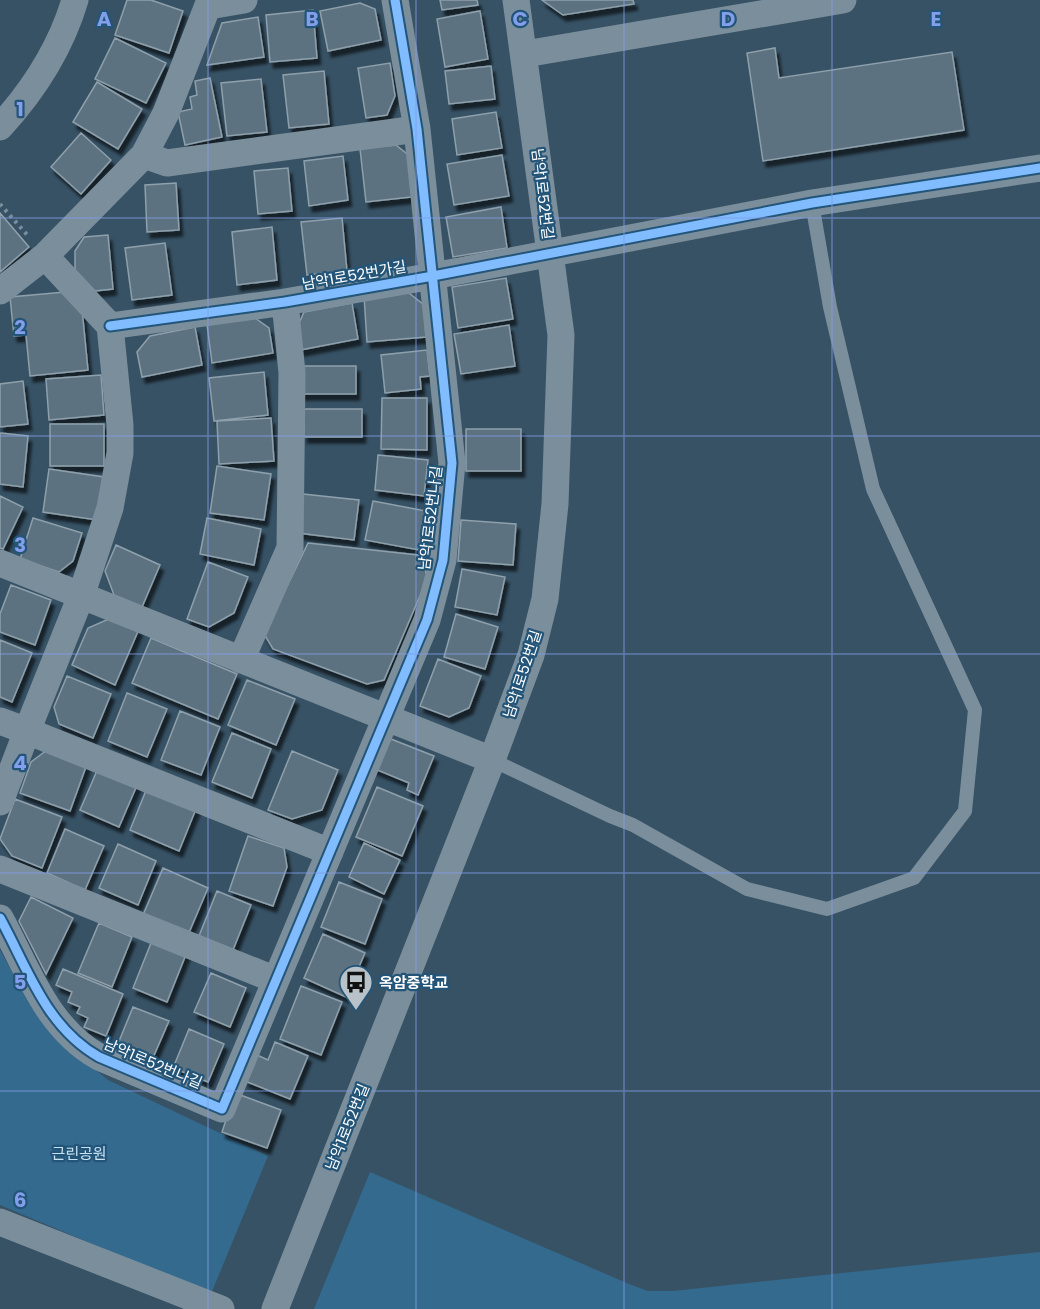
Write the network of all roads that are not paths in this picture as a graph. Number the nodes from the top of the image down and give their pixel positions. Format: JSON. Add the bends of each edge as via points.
{"nodes":[{"id":1,"x":75,"y":0,"type":"edge"},
{"id":2,"x":244,"y":0,"type":"edge"},
{"id":3,"x":395,"y":0,"type":"edge"},
{"id":4,"x":516,"y":0,"type":"edge"},
{"id":5,"x":843,"y":0,"type":"edge"},
{"id":6,"x":210,"y":3,"type":"edge"},
{"id":7,"x":525,"y":54,"type":"junction"},
{"id":8,"x":0,"y":127,"type":"edge"},
{"id":9,"x":417,"y":129,"type":"junction"},
{"id":10,"x":144,"y":155,"type":"junction"},
{"id":11,"x":1040,"y":168,"type":"edge"},
{"id":12,"x":812,"y":203,"type":"junction"},
{"id":13,"x":550,"y":253,"type":"junction"},
{"id":14,"x":45,"y":256,"type":"junction"},
{"id":15,"x":433,"y":276,"type":"junction"},
{"id":16,"x":0,"y":291,"type":"edge"},
{"id":17,"x":285,"y":302,"type":"junction"},
{"id":18,"x":110,"y":326,"type":"junction"},
{"id":19,"x":0,"y":563,"type":"edge"},
{"id":20,"x":81,"y":596,"type":"junction"},
{"id":21,"x":241,"y":660,"type":"junction"},
{"id":22,"x":386,"y":718,"type":"junction"},
{"id":23,"x":0,"y":721,"type":"edge"},
{"id":24,"x":27,"y":731,"type":"junction"},
{"id":25,"x":492,"y":760,"type":"junction"},
{"id":26,"x":0,"y":802,"type":"edge"},
{"id":27,"x":330,"y":852,"type":"junction"},
{"id":28,"x":0,"y":869,"type":"edge"},
{"id":29,"x":0,"y":918,"type":"edge"},
{"id":30,"x":276,"y":980,"type":"junction"},
{"id":31,"x":0,"y":1222,"type":"edge"},
{"id":32,"x":221,"y":1309,"type":"edge"},
{"id":33,"x":275,"y":1309,"type":"edge"}],
"edges":[{"from":1,"to":8,"type":"street","via":[[38,78]]},
{"from":2,"to":6,"type":"street"},
{"from":3,"to":9,"type":"street"},
{"from":4,"to":7,"type":"street","name":"남악1로52번길"},
{"from":5,"to":7,"type":"street"},
{"from":6,"to":10,"type":"street","via":[[166,114]]},
{"from":7,"to":13,"type":"street","name":"남악1로52번길"},
{"from":9,"to":10,"type":"street","via":[[167,163]]},
{"from":9,"to":15,"type":"street"},
{"from":10,"to":14,"type":"street"},
{"from":11,"to":12,"type":"street","name":"남악1로52번가길"},
{"from":12,"to":13,"type":"street","name":"남악1로52번가길"},
{"from":12,"to":25,"type":"lane","via":[[830,307],[873,489],[975,710],[965,811],[914,878],[827,909],[747,889],[633,825]]},
{"from":13,"to":15,"type":"street","name":"남악1로52번가길"},
{"from":13,"to":25,"type":"street","name":"남악1로52번길","via":[[561,335],[550,556],[545,599],[531,655]]},
{"from":14,"to":16,"type":"street"},
{"from":14,"to":18,"type":"street"},
{"from":15,"to":17,"type":"street","name":"남악1로52번가길"},
{"from":15,"to":22,"type":"street","name":"남악1로52번나길","via":[[452,463],[443,560],[427,620]]},
{"from":17,"to":18,"type":"street","name":"남악1로52번가길"},
{"from":17,"to":21,"type":"street","via":[[292,373],[290,548]]},
{"from":18,"to":20,"type":"street","via":[[120,453],[110,508]]},
{"from":19,"to":20,"type":"street"},
{"from":20,"to":21,"type":"street"},
{"from":20,"to":24,"type":"street"},
{"from":21,"to":22,"type":"street"},
{"from":22,"to":25,"type":"street"},
{"from":22,"to":27,"type":"street","name":"남악1로52번나길"},
{"from":23,"to":24,"type":"street"},
{"from":24,"to":26,"type":"street"},
{"from":24,"to":27,"type":"street"},
{"from":25,"to":33,"type":"street","name":"남악1로52번길"},
{"from":27,"to":30,"type":"street","name":"남악1로52번나길"},
{"from":28,"to":30,"type":"street"},
{"from":29,"to":30,"type":"street","name":"남악1로52번나길","via":[[33,985],[58,1022],[83,1048],[222,1109]]},
{"from":31,"to":32,"type":"street"}]}
